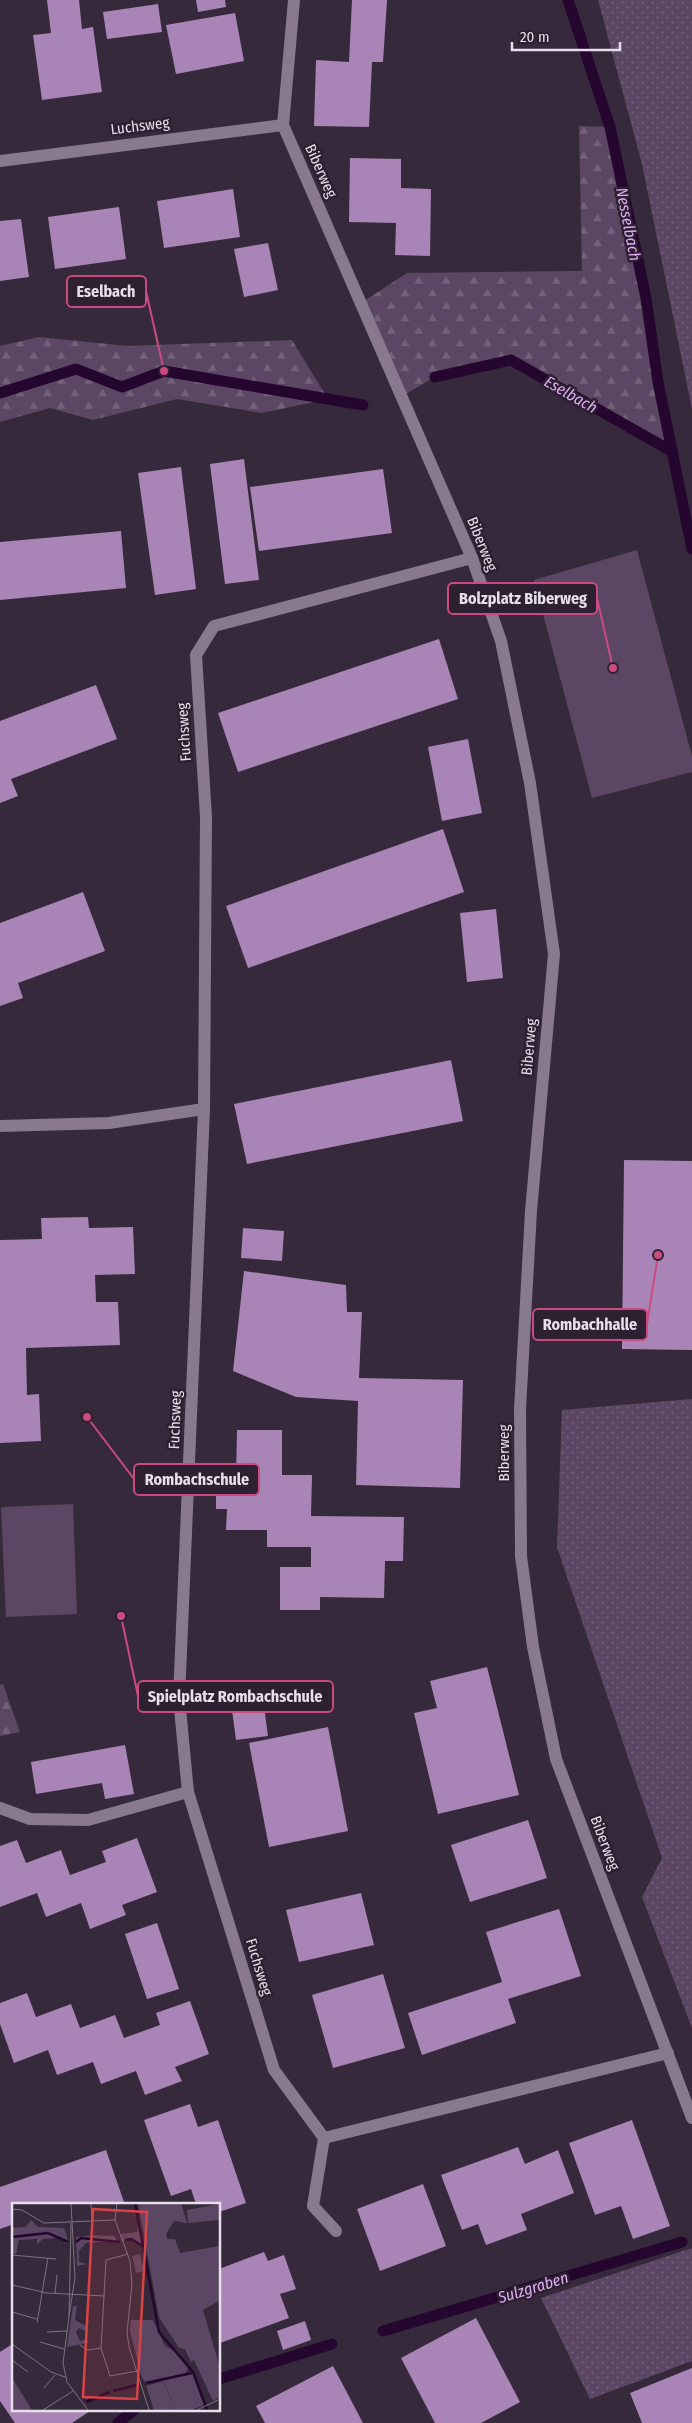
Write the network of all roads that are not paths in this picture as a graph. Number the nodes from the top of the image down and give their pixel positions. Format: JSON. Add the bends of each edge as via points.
{"nodes":[{"id":1,"x":294,"y":0,"type":"edge"},
{"id":2,"x":283,"y":125,"type":"junction"},
{"id":3,"x":0,"y":160,"type":"edge"},
{"id":4,"x":472,"y":558,"type":"junction"},
{"id":5,"x":204,"y":1109,"type":"junction"},
{"id":6,"x":0,"y":1126,"type":"edge"},
{"id":7,"x":188,"y":1792,"type":"junction"},
{"id":8,"x":0,"y":1808,"type":"edge"},
{"id":9,"x":668,"y":2053,"type":"junction"},
{"id":10,"x":692,"y":2118,"type":"edge"},
{"id":11,"x":324,"y":2138,"type":"junction"},
{"id":12,"x":336,"y":2231,"type":"dead end"}],
"edges":[{"from":1,"to":2,"type":"street","name":"Biberweg"},
{"from":2,"to":3,"type":"street","name":"Luchsweg"},
{"from":2,"to":4,"type":"street","name":"Biberweg"},
{"from":4,"to":5,"type":"street","name":"Fuchsweg","via":[[214,626],[196,656],[206,817]]},
{"from":4,"to":9,"type":"street","name":"Biberweg","via":[[501,641],[530,783],[554,954],[530,1221],[520,1409],[521,1556],[533,1648],[556,1759]]},
{"from":5,"to":6,"type":"street","via":[[109,1123]]},
{"from":5,"to":7,"type":"street","name":"Fuchsweg","via":[[179,1698]]},
{"from":7,"to":8,"type":"street","via":[[88,1820],[30,1819]]},
{"from":7,"to":11,"type":"street","name":"Fuchsweg","via":[[274,2070]]},
{"from":9,"to":10,"type":"street","name":"Biberweg"},
{"from":9,"to":11,"type":"street"},
{"from":11,"to":12,"type":"street","via":[[313,2206]]}]}
